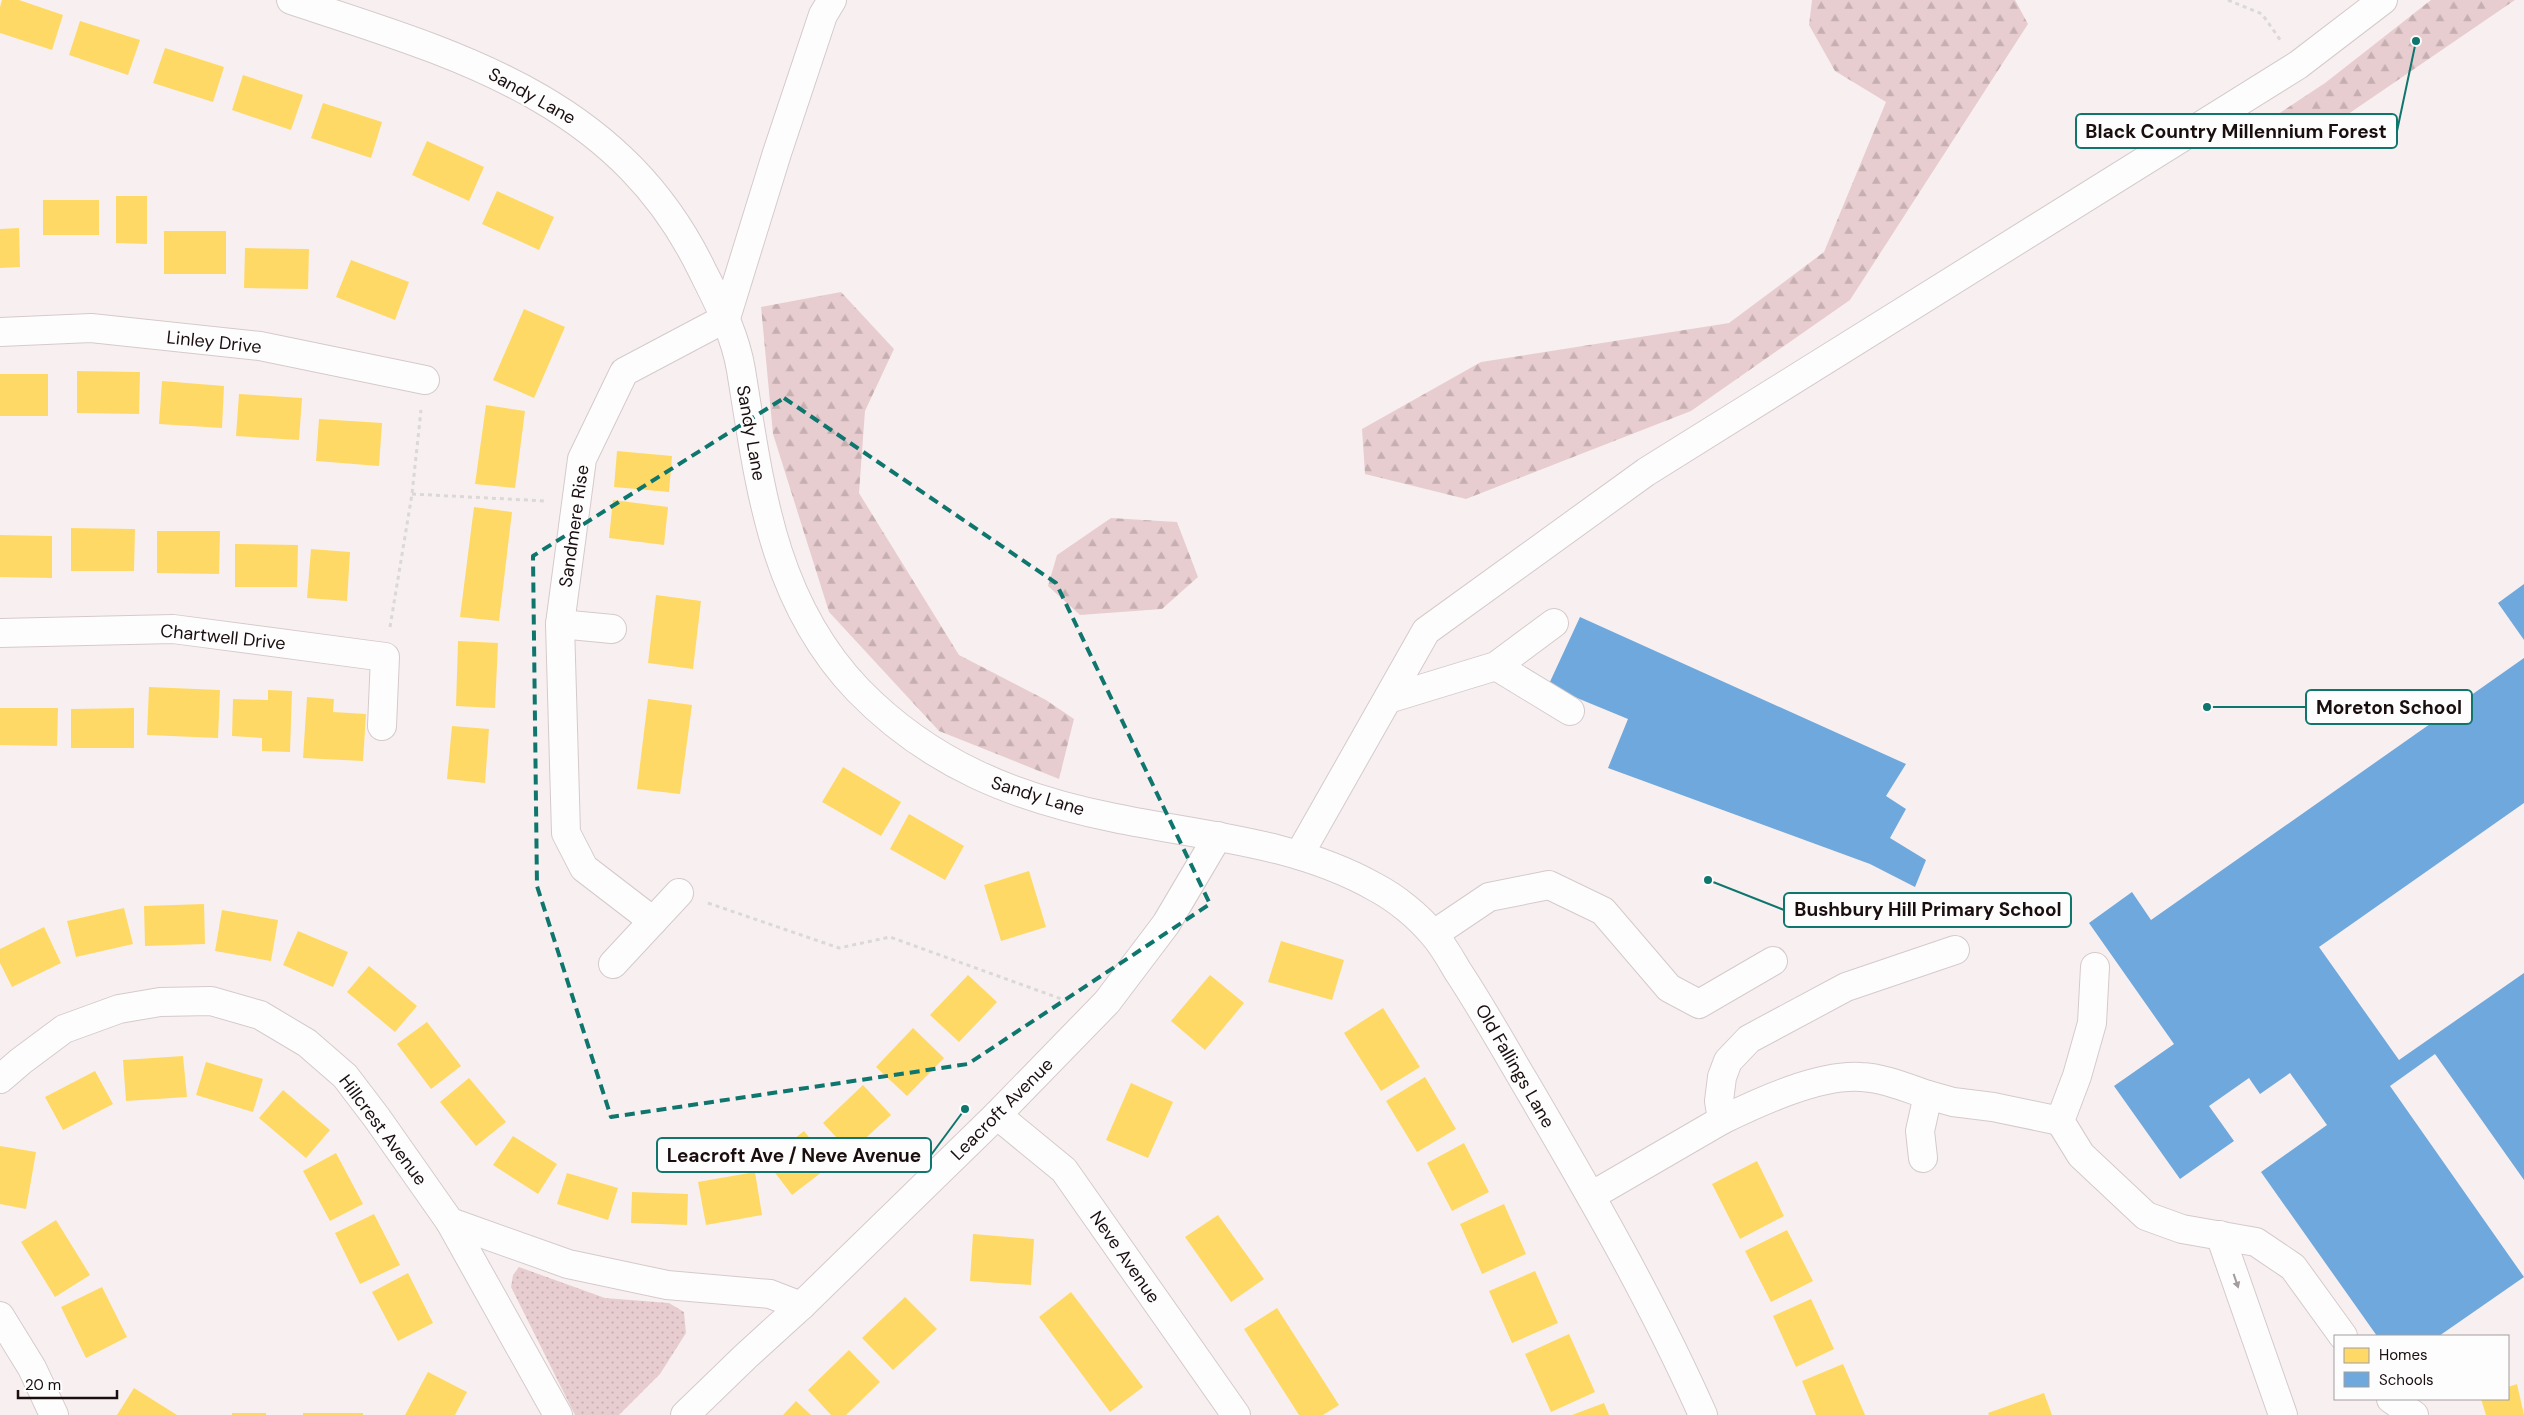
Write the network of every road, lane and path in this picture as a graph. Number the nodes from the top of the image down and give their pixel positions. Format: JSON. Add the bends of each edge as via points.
{"nodes":[{"id":1,"x":291,"y":0,"type":"edge"},
{"id":2,"x":832,"y":0,"type":"edge"},
{"id":3,"x":2228,"y":0,"type":"edge"},
{"id":4,"x":2383,"y":0,"type":"edge"},
{"id":5,"x":2298,"y":65,"type":"junction"},
{"id":6,"x":726,"y":318,"type":"junction"},
{"id":7,"x":0,"y":332,"type":"edge"},
{"id":8,"x":425,"y":380,"type":"joint"},
{"id":9,"x":412,"y":494,"type":"junction"},
{"id":10,"x":510,"y":500,"type":"dead end"},
{"id":11,"x":1554,"y":623,"type":"dead end"},
{"id":12,"x":560,"y":624,"type":"junction"},
{"id":13,"x":612,"y":629,"type":"dead end"},
{"id":14,"x":0,"y":633,"type":"edge"},
{"id":15,"x":385,"y":657,"type":"junction"},
{"id":16,"x":1496,"y":666,"type":"junction"},
{"id":17,"x":1388,"y":699,"type":"junction"},
{"id":18,"x":1570,"y":710,"type":"dead end"},
{"id":19,"x":382,"y":726,"type":"dead end"},
{"id":20,"x":1218,"y":836,"type":"junction"},
{"id":21,"x":1299,"y":854,"type":"junction"},
{"id":22,"x":679,"y":893,"type":"joint"},
{"id":23,"x":653,"y":921,"type":"junction"},
{"id":24,"x":1434,"y":934,"type":"junction"},
{"id":25,"x":1955,"y":950,"type":"dead end"},
{"id":26,"x":1773,"y":960,"type":"dead end"},
{"id":27,"x":613,"y":964,"type":"dead end"},
{"id":28,"x":2095,"y":967,"type":"dead end"},
{"id":29,"x":1098,"y":1012,"type":"junction"},
{"id":30,"x":0,"y":1079,"type":"edge"},
{"id":31,"x":1928,"y":1094,"type":"junction"},
{"id":32,"x":997,"y":1115,"type":"junction"},
{"id":33,"x":1722,"y":1120,"type":"junction"},
{"id":34,"x":2060,"y":1121,"type":"junction"},
{"id":35,"x":1922,"y":1158,"type":"dead end"},
{"id":36,"x":1591,"y":1196,"type":"junction"},
{"id":37,"x":450,"y":1222,"type":"junction"},
{"id":38,"x":2220,"y":1235,"type":"junction"},
{"id":39,"x":801,"y":1306,"type":"junction"},
{"id":40,"x":0,"y":1316,"type":"edge"},
{"id":41,"x":2342,"y":1335,"type":"edge"},
{"id":42,"x":54,"y":1415,"type":"edge"},
{"id":43,"x":558,"y":1415,"type":"edge"},
{"id":44,"x":685,"y":1415,"type":"edge"},
{"id":45,"x":1236,"y":1415,"type":"edge"},
{"id":46,"x":1703,"y":1415,"type":"edge"},
{"id":47,"x":2283,"y":1415,"type":"edge"}],
"edges":[{"from":1,"to":6,"type":"street","name":"Sandy Lane","via":[[414,40],[475,65],[534,93],[576,119],[610,147],[663,205],[686,238]]},
{"from":2,"to":6,"type":"street","via":[[823,15],[776,153]]},
{"from":3,"to":5,"type":"path","via":[[2262,14]]},
{"from":4,"to":5,"type":"street"},
{"from":5,"to":17,"type":"street","via":[[1646,472],[1426,631]]},
{"from":6,"to":12,"type":"street","name":"Sandmere Rise","via":[[624,372],[582,459]]},
{"from":6,"to":20,"type":"street","name":"Sandy Lane","via":[[740,362],[767,522],[782,565],[825,650],[859,690],[913,738],[976,776],[1033,799],[1114,818]]},
{"from":7,"to":8,"type":"street","name":"Linley Drive","via":[[91,328],[260,346]]},
{"from":8,"to":9,"type":"path"},
{"from":9,"to":10,"type":"path"},
{"from":9,"to":15,"type":"path"},
{"from":11,"to":16,"type":"street"},
{"from":12,"to":13,"type":"street"},
{"from":12,"to":23,"type":"street","name":"Sandmere Rise","via":[[566,833],[584,868]]},
{"from":14,"to":15,"type":"street","name":"Chartwell Drive","via":[[173,629]]},
{"from":15,"to":19,"type":"street"},
{"from":16,"to":17,"type":"street"},
{"from":16,"to":18,"type":"street"},
{"from":17,"to":21,"type":"street"},
{"from":20,"to":21,"type":"street","name":"Old Fallings Lane"},
{"from":20,"to":29,"type":"street","name":"Leacroft Avenue","via":[[1166,924]]},
{"from":21,"to":24,"type":"street","name":"Old Fallings Lane","via":[[1378,888]]},
{"from":22,"to":23,"type":"street"},
{"from":22,"to":29,"type":"path","via":[[839,948],[890,937]]},
{"from":23,"to":27,"type":"street"},
{"from":24,"to":26,"type":"street","via":[[1489,897],[1549,885],[1603,911],[1669,988],[1699,1004]]},
{"from":24,"to":36,"type":"street","name":"Old Fallings Lane","via":[[1474,994]]},
{"from":25,"to":33,"type":"street","via":[[1846,987],[1749,1039],[1728,1061],[1722,1077],[1719,1101]]},
{"from":28,"to":34,"type":"street","via":[[2092,1023]]},
{"from":29,"to":32,"type":"street","name":"Leacroft Avenue"},
{"from":30,"to":37,"type":"street","name":"Hillcrest Avenue","via":[[64,1029],[119,1009],[160,1002],[211,1001],[260,1015],[306,1043],[345,1076]]},
{"from":31,"to":33,"type":"street","via":[[1861,1076],[1832,1078],[1765,1100]]},
{"from":31,"to":34,"type":"street","via":[[1953,1102]]},
{"from":31,"to":35,"type":"street","via":[[1920,1131]]},
{"from":32,"to":39,"type":"street","name":"Leacroft Avenue"},
{"from":32,"to":45,"type":"street","name":"Neve Avenue","via":[[1064,1170]]},
{"from":33,"to":36,"type":"street"},
{"from":34,"to":38,"type":"street","via":[[2082,1155],[2146,1216],[2182,1229]]},
{"from":36,"to":46,"type":"street","name":"Old Fallings Lane"},
{"from":37,"to":39,"type":"street","via":[[568,1264],[667,1285],[770,1294]]},
{"from":37,"to":43,"type":"street","name":"Hillcrest Avenue"},
{"from":38,"to":41,"type":"street","via":[[2256,1242],[2293,1266]]},
{"from":38,"to":47,"type":"street","one_way":true},
{"from":39,"to":44,"type":"street","name":"Leacroft Avenue"},
{"from":40,"to":42,"type":"street","via":[[32,1368]]}]}
